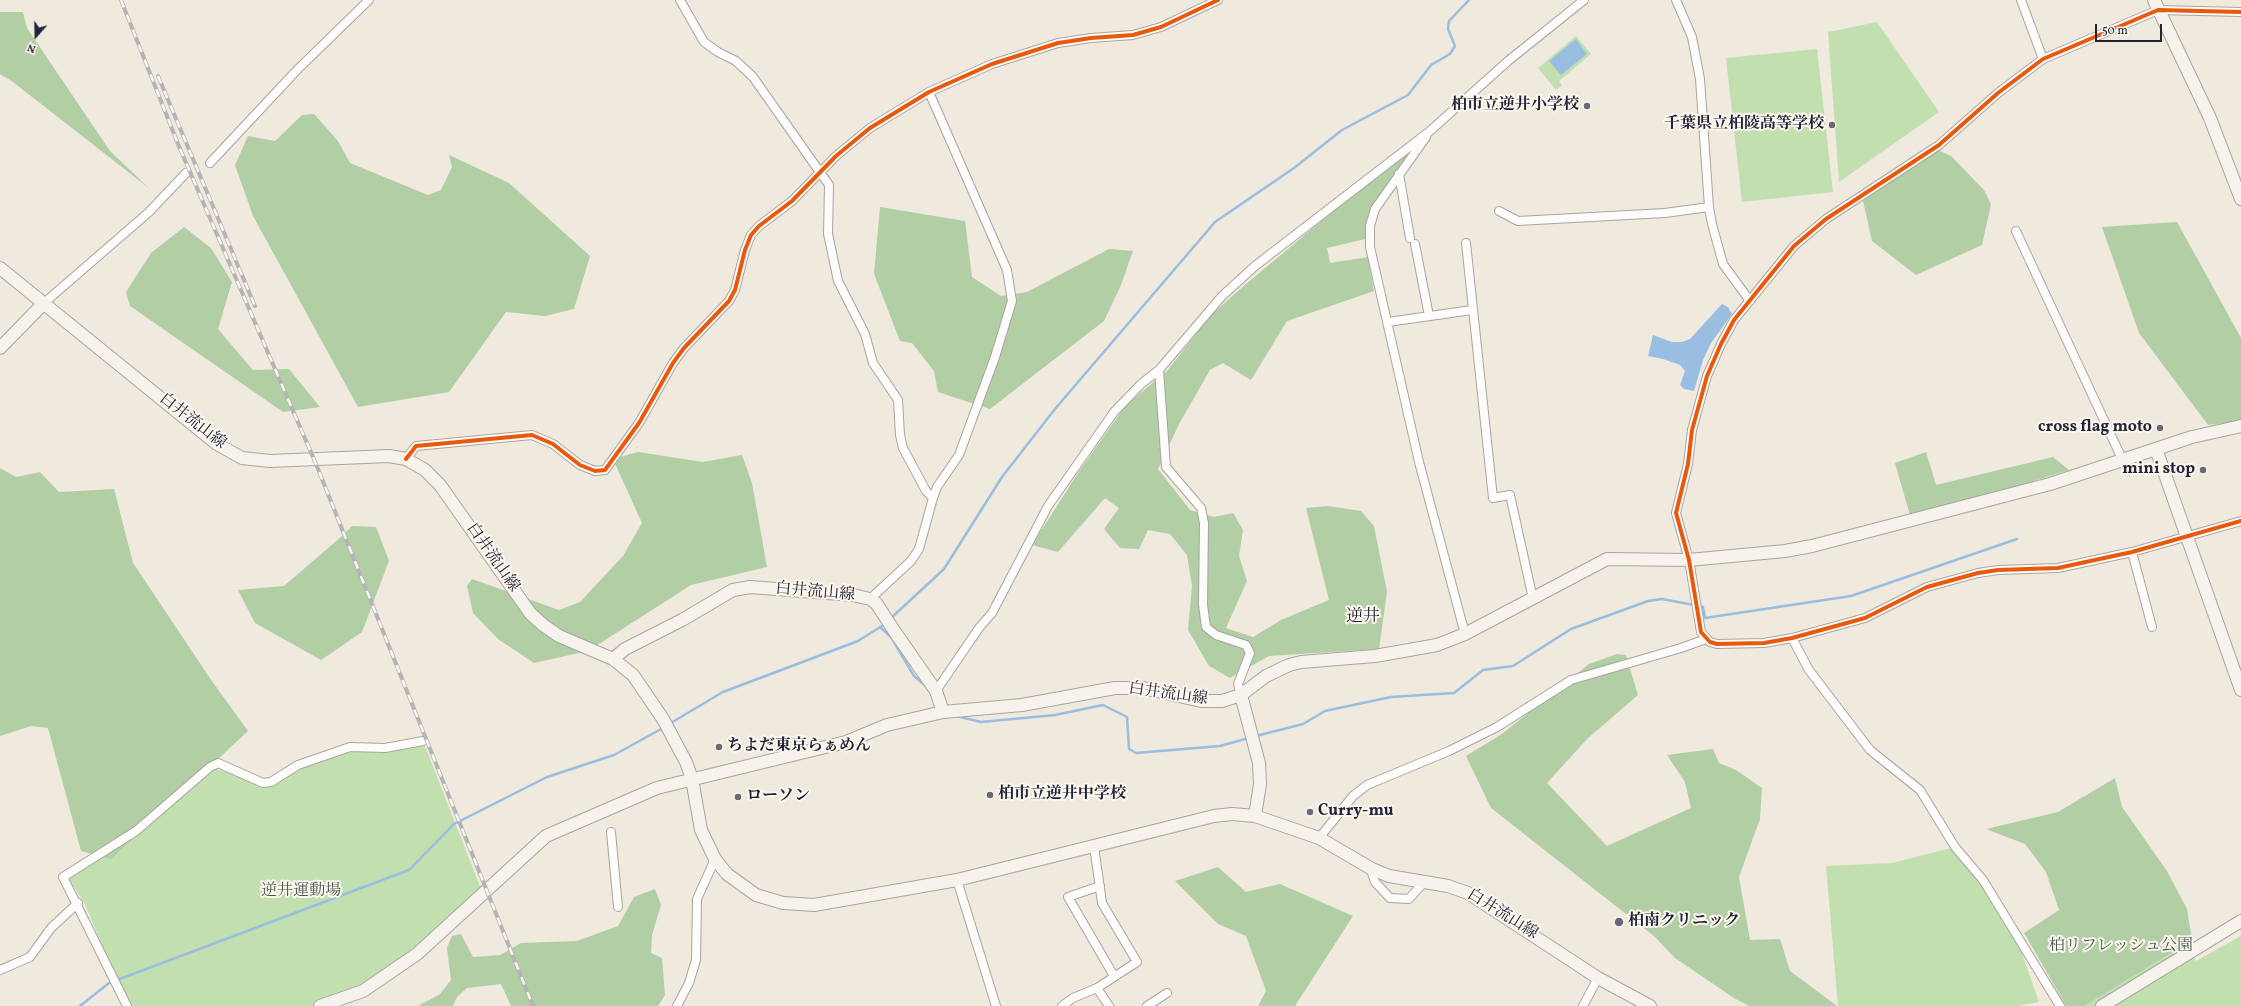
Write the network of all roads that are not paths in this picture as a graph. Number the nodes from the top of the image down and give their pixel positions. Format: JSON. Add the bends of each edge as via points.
{"nodes":[{"id":1,"x":369,"y":0,"type":"edge"},
{"id":2,"x":680,"y":0,"type":"edge"},
{"id":3,"x":1218,"y":0,"type":"edge"},
{"id":4,"x":1584,"y":0,"type":"edge"},
{"id":5,"x":1676,"y":0,"type":"edge"},
{"id":6,"x":2021,"y":0,"type":"edge"},
{"id":7,"x":2156,"y":5,"type":"edge"},
{"id":8,"x":2241,"y":12,"type":"edge"},
{"id":9,"x":2043,"y":59,"type":"junction"},
{"id":10,"x":929,"y":92,"type":"junction"},
{"id":11,"x":1430,"y":131,"type":"junction"},
{"id":12,"x":210,"y":163,"type":"dead end"},
{"id":13,"x":186,"y":173,"type":"dead end"},
{"id":14,"x":820,"y":173,"type":"junction"},
{"id":15,"x":1399,"y":174,"type":"junction"},
{"id":16,"x":2241,"y":199,"type":"edge"},
{"id":17,"x":1709,"y":206,"type":"junction"},
{"id":18,"x":1499,"y":211,"type":"dead end"},
{"id":19,"x":2016,"y":231,"type":"dead end"},
{"id":20,"x":1466,"y":243,"type":"dead end"},
{"id":21,"x":0,"y":268,"type":"edge"},
{"id":22,"x":1750,"y":301,"type":"junction"},
{"id":23,"x":44,"y":303,"type":"junction"},
{"id":24,"x":1472,"y":310,"type":"junction"},
{"id":25,"x":1429,"y":316,"type":"junction"},
{"id":26,"x":1388,"y":322,"type":"junction"},
{"id":27,"x":0,"y":348,"type":"edge"},
{"id":28,"x":1159,"y":370,"type":"junction"},
{"id":29,"x":2241,"y":426,"type":"edge"},
{"id":30,"x":2156,"y":449,"type":"junction"},
{"id":31,"x":406,"y":459,"type":"junction"},
{"id":32,"x":2123,"y":461,"type":"junction"},
{"id":33,"x":933,"y":498,"type":"junction"},
{"id":34,"x":2241,"y":520,"type":"edge"},
{"id":35,"x":2188,"y":536,"type":"junction"},
{"id":36,"x":2132,"y":552,"type":"junction"},
{"id":37,"x":1689,"y":560,"type":"junction"},
{"id":38,"x":870,"y":599,"type":"junction"},
{"id":39,"x":1533,"y":599,"type":"junction"},
{"id":40,"x":2152,"y":628,"type":"dead end"},
{"id":41,"x":1465,"y":634,"type":"junction"},
{"id":42,"x":1706,"y":638,"type":"junction"},
{"id":43,"x":1792,"y":638,"type":"junction"},
{"id":44,"x":613,"y":659,"type":"junction"},
{"id":45,"x":2241,"y":690,"type":"edge"},
{"id":46,"x":936,"y":691,"type":"junction"},
{"id":47,"x":1241,"y":695,"type":"junction"},
{"id":48,"x":943,"y":712,"type":"junction"},
{"id":49,"x":423,"y":741,"type":"dead end"},
{"id":50,"x":692,"y":779,"type":"junction"},
{"id":51,"x":1255,"y":816,"type":"junction"},
{"id":52,"x":611,"y":832,"type":"dead end"},
{"id":53,"x":1319,"y":838,"type":"junction"},
{"id":54,"x":1094,"y":846,"type":"junction"},
{"id":55,"x":715,"y":859,"type":"junction"},
{"id":56,"x":1370,"y":868,"type":"junction"},
{"id":57,"x":957,"y":880,"type":"junction"},
{"id":58,"x":1424,"y":882,"type":"junction"},
{"id":59,"x":1100,"y":886,"type":"junction"},
{"id":60,"x":78,"y":903,"type":"junction"},
{"id":61,"x":618,"y":907,"type":"dead end"},
{"id":62,"x":2241,"y":921,"type":"edge"},
{"id":63,"x":0,"y":970,"type":"edge"},
{"id":64,"x":1114,"y":976,"type":"junction"},
{"id":65,"x":1598,"y":978,"type":"junction"},
{"id":66,"x":1097,"y":988,"type":"junction"},
{"id":67,"x":1167,"y":993,"type":"dead end"},
{"id":68,"x":127,"y":1006,"type":"edge"},
{"id":69,"x":320,"y":1006,"type":"edge"},
{"id":70,"x":677,"y":1006,"type":"edge"},
{"id":71,"x":996,"y":1006,"type":"edge"},
{"id":72,"x":1062,"y":1006,"type":"edge"},
{"id":73,"x":1109,"y":1006,"type":"edge"},
{"id":74,"x":1147,"y":1006,"type":"edge"},
{"id":75,"x":1584,"y":1006,"type":"edge"},
{"id":76,"x":1650,"y":1006,"type":"edge"},
{"id":77,"x":2060,"y":1006,"type":"edge"},
{"id":78,"x":2102,"y":1006,"type":"edge"}],
"edges":[{"from":1,"to":12,"type":"street","via":[[297,70]]},
{"from":2,"to":14,"type":"street","via":[[704,42],[736,61],[753,77]]},
{"from":3,"to":10,"type":"street","via":[[1161,27],[1133,35],[1091,38],[1037,49],[992,64]]},
{"from":4,"to":11,"type":"street","via":[[1508,61]]},
{"from":5,"to":17,"type":"street","via":[[1692,37],[1700,79]]},
{"from":6,"to":9,"type":"street"},
{"from":7,"to":8,"type":"street"},
{"from":7,"to":9,"type":"street"},
{"from":7,"to":16,"type":"street","via":[[2210,118]]},
{"from":9,"to":22,"type":"street","via":[[1998,93],[1939,145],[1826,219],[1800,241]]},
{"from":10,"to":14,"type":"street","via":[[870,128]]},
{"from":10,"to":33,"type":"street","via":[[1007,270],[1012,301],[998,350],[959,455],[937,487]]},
{"from":11,"to":15,"type":"street"},
{"from":11,"to":28,"type":"street","via":[[1255,266],[1222,296]]},
{"from":13,"to":23,"type":"street","via":[[149,212]]},
{"from":14,"to":31,"type":"street","via":[[792,201],[751,235],[729,302],[684,348],[639,423],[605,470],[595,471],[580,466],[549,442],[532,435],[416,446]]},
{"from":14,"to":33,"type":"street","via":[[829,185],[828,229],[838,281],[865,334],[873,363],[898,400],[903,448],[926,491]]},
{"from":15,"to":25,"type":"street"},
{"from":15,"to":26,"type":"street","via":[[1374,209],[1370,226],[1370,247]]},
{"from":17,"to":18,"type":"street","via":[[1665,213],[1518,221]]},
{"from":17,"to":22,"type":"street","via":[[1723,264]]},
{"from":19,"to":32,"type":"street"},
{"from":20,"to":24,"type":"street"},
{"from":21,"to":23,"type":"street","name":"白井流山線"},
{"from":22,"to":37,"type":"street","via":[[1734,320],[1720,344],[1707,376],[1692,430],[1688,464],[1676,513]]},
{"from":23,"to":27,"type":"street"},
{"from":23,"to":31,"type":"street","name":"白井流山線","via":[[216,444],[242,458],[270,461],[389,456]]},
{"from":24,"to":25,"type":"street"},
{"from":24,"to":39,"type":"street","via":[[1493,498],[1510,495]]},
{"from":25,"to":26,"type":"street"},
{"from":26,"to":41,"type":"street","via":[[1419,462]]},
{"from":28,"to":46,"type":"street","via":[[1141,384],[1114,412],[1048,506],[992,613]]},
{"from":28,"to":47,"type":"street","via":[[1166,467],[1201,508],[1204,523],[1203,605],[1206,627],[1216,635],[1246,645],[1250,653],[1238,684]]},
{"from":29,"to":30,"type":"street"},
{"from":30,"to":32,"type":"street"},
{"from":30,"to":35,"type":"street"},
{"from":31,"to":44,"type":"street","name":"白井流山線","via":[[425,470],[440,485],[530,612],[543,625],[559,636]]},
{"from":32,"to":37,"type":"street","via":[[2050,484],[1812,546]]},
{"from":33,"to":38,"type":"street","via":[[919,549],[911,561]]},
{"from":34,"to":35,"type":"street"},
{"from":35,"to":36,"type":"street"},
{"from":35,"to":45,"type":"street"},
{"from":36,"to":40,"type":"street"},
{"from":36,"to":43,"type":"street","via":[[2058,568],[1978,573],[1927,587],[1865,618]]},
{"from":37,"to":39,"type":"street","via":[[1607,559]]},
{"from":37,"to":42,"type":"street","via":[[1700,627]]},
{"from":38,"to":44,"type":"street","name":"白井流山線","via":[[853,595],[750,587],[733,590],[625,649]]},
{"from":38,"to":46,"type":"street","name":"白井流山線","via":[[876,603]]},
{"from":39,"to":41,"type":"street"},
{"from":41,"to":47,"type":"street","via":[[1412,651],[1289,665],[1266,676]]},
{"from":42,"to":43,"type":"street","via":[[1717,644],[1741,644]]},
{"from":42,"to":53,"type":"street","via":[[1681,648],[1571,680],[1496,727],[1449,751],[1367,785],[1353,796]]},
{"from":43,"to":77,"type":"street","via":[[1809,670],[1870,750],[1920,790],[1956,847],[1983,880]]},
{"from":44,"to":50,"type":"street","name":"白井流山線","via":[[633,675],[648,695],[676,743]]},
{"from":46,"to":48,"type":"street","name":"白井流山線"},
{"from":47,"to":48,"type":"street","name":"白井流山線","via":[[1214,702],[1143,688],[1115,688],[1022,705]]},
{"from":47,"to":51,"type":"street","via":[[1259,764],[1260,784]]},
{"from":48,"to":50,"type":"street","via":[[887,725],[846,742]]},
{"from":49,"to":60,"type":"street","via":[[385,748],[350,747],[298,765],[270,782],[263,783],[218,763],[210,767],[136,831],[63,877]]},
{"from":50,"to":55,"type":"street","name":"白井流山線","via":[[701,830]]},
{"from":50,"to":69,"type":"street","via":[[657,788],[546,836],[417,954],[363,991]]},
{"from":51,"to":53,"type":"street","name":"白井流山線"},
{"from":51,"to":54,"type":"street","name":"白井流山線","via":[[1214,816]]},
{"from":52,"to":61,"type":"street"},
{"from":53,"to":56,"type":"street","name":"白井流山線"},
{"from":54,"to":57,"type":"street","name":"白井流山線"},
{"from":54,"to":59,"type":"street"},
{"from":55,"to":57,"type":"street","name":"白井流山線","via":[[727,874],[756,895],[797,905],[814,905]]},
{"from":55,"to":70,"type":"street","via":[[697,899],[696,960],[689,983]]},
{"from":56,"to":58,"type":"street","name":"白井流山線","via":[[1401,879]]},
{"from":56,"to":58,"type":"street","via":[[1376,882],[1390,898],[1409,899]]},
{"from":57,"to":71,"type":"street"},
{"from":58,"to":65,"type":"street","name":"白井流山線","via":[[1448,886],[1482,900]]},
{"from":59,"to":64,"type":"street","via":[[1102,903],[1138,962]]},
{"from":59,"to":64,"type":"street","via":[[1068,897]]},
{"from":60,"to":63,"type":"street","via":[[51,928],[30,957]]},
{"from":60,"to":68,"type":"street"},
{"from":62,"to":78,"type":"street"},
{"from":64,"to":66,"type":"street"},
{"from":65,"to":75,"type":"street"},
{"from":65,"to":76,"type":"street","name":"白井流山線"},
{"from":66,"to":72,"type":"street","via":[[1073,998]]},
{"from":66,"to":73,"type":"street"},
{"from":67,"to":74,"type":"street"}]}
